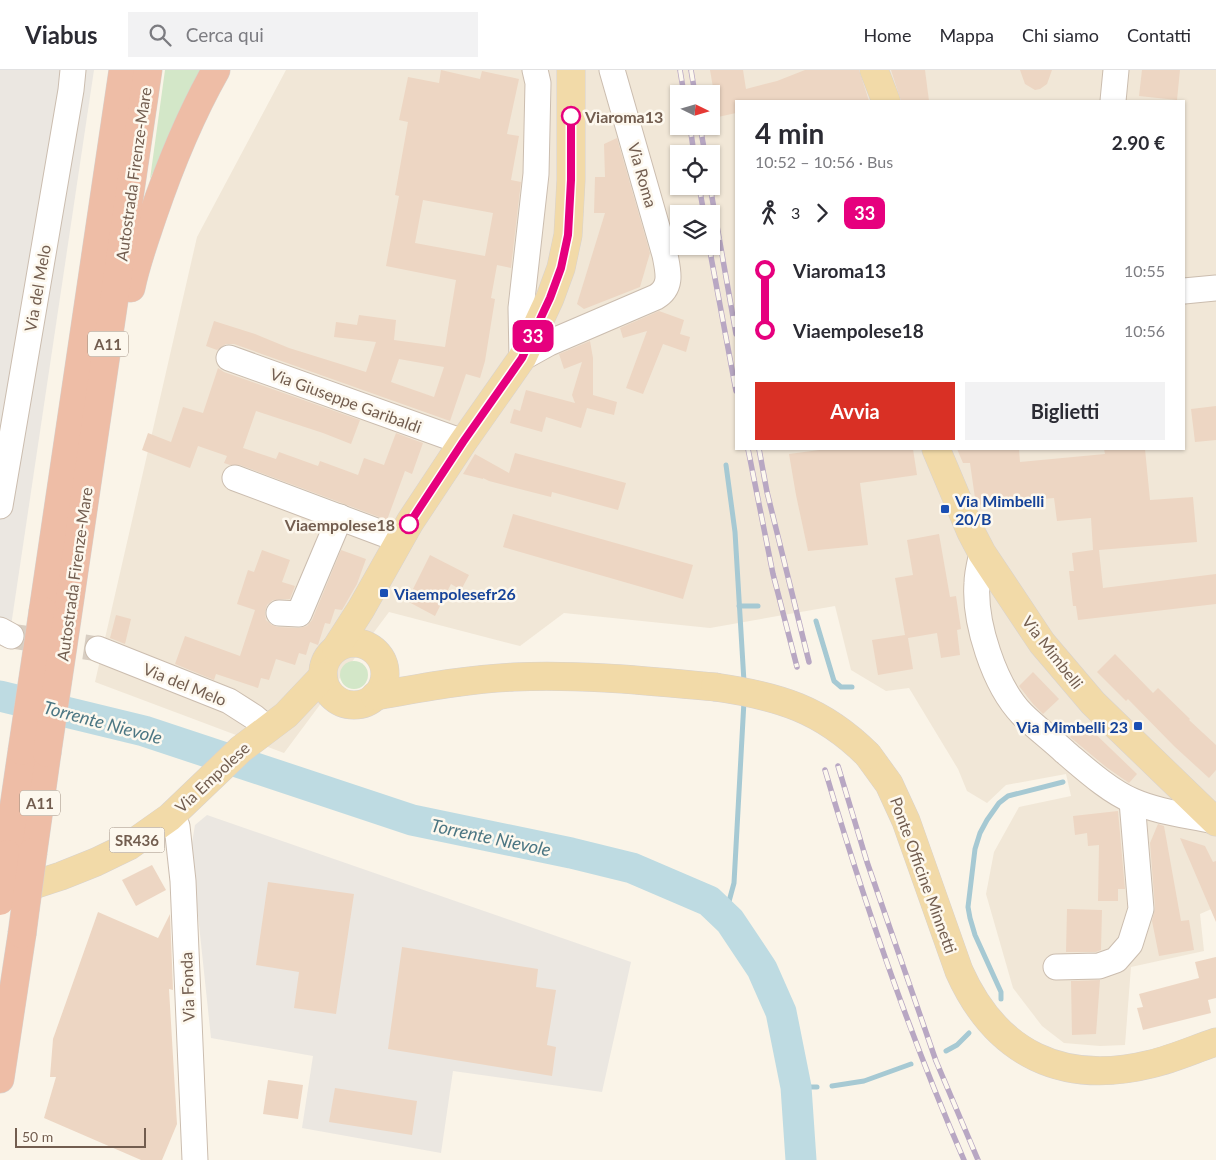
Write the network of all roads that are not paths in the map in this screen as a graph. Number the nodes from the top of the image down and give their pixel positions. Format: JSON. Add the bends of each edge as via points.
{"nodes":[{"id":1,"x":72,"y":70,"type":"edge"},
{"id":2,"x":115,"y":70,"type":"edge"},
{"id":3,"x":122,"y":70,"type":"edge"},
{"id":4,"x":148,"y":70,"type":"edge"},
{"id":5,"x":216,"y":70,"type":"edge"},
{"id":6,"x":535,"y":70,"type":"edge"},
{"id":7,"x":570,"y":70,"type":"edge"},
{"id":8,"x":612,"y":70,"type":"edge"},
{"id":9,"x":874,"y":70,"type":"edge"},
{"id":10,"x":1116,"y":70,"type":"edge"},
{"id":11,"x":886,"y":100,"type":"edge"},
{"id":12,"x":1113,"y":100,"type":"edge"},
{"id":13,"x":108,"y":170,"type":"junction"},
{"id":14,"x":1216,"y":288,"type":"edge"},
{"id":15,"x":1185,"y":291,"type":"edge"},
{"id":16,"x":229,"y":358,"type":"dead end"},
{"id":17,"x":522,"y":358,"type":"junction"},
{"id":18,"x":463,"y":442,"type":"junction"},
{"id":19,"x":936,"y":450,"type":"edge"},
{"id":20,"x":89,"y":472,"type":"junction"},
{"id":21,"x":236,"y":478,"type":"dead end"},
{"id":22,"x":0,"y":506,"type":"edge"},
{"id":23,"x":340,"y":517,"type":"junction"},
{"id":24,"x":400,"y":540,"type":"junction"},
{"id":25,"x":982,"y":553,"type":"junction"},
{"id":26,"x":279,"y":613,"type":"dead end"},
{"id":27,"x":55,"y":615,"type":"junction"},
{"id":28,"x":348,"y":646,"type":"junction"},
{"id":29,"x":98,"y":649,"type":"tunnel mouth"},
{"id":30,"x":382,"y":661,"type":"junction"},
{"id":31,"x":323,"y":676,"type":"junction"},
{"id":32,"x":433,"y":686,"type":"junction"},
{"id":33,"x":375,"y":696,"type":"junction"},
{"id":34,"x":340,"y":702,"type":"junction"},
{"id":35,"x":276,"y":722,"type":"junction"},
{"id":36,"x":1132,"y":801,"type":"junction"},
{"id":37,"x":170,"y":817,"type":"junction"},
{"id":38,"x":1215,"y":822,"type":"edge"},
{"id":39,"x":20,"y":853,"type":"junction"},
{"id":40,"x":0,"y":896,"type":"edge"},
{"id":41,"x":0,"y":901,"type":"edge"},
{"id":42,"x":1056,"y":967,"type":"dead end"},
{"id":43,"x":1216,"y":1042,"type":"edge"},
{"id":44,"x":0,"y":1079,"type":"edge"},
{"id":45,"x":195,"y":1160,"type":"edge"}],
"edges":[{"from":1,"to":22,"type":"street","name":"Via del Melo","via":[[72,90]]},
{"from":2,"to":13,"type":"highway"},
{"from":3,"to":13,"type":"highway","name":"Autostrada Firenze-Mare","number":"A11"},
{"from":4,"to":20,"type":"highway","name":"Autostrada Firenze-Mare","number":"A11"},
{"from":5,"to":20,"type":"highway","via":[[191,118],[138,259],[114,384]]},
{"from":6,"to":17,"type":"street","via":[[538,83],[536,174],[521,308]]},
{"from":7,"to":17,"type":"main road","via":[[568,235],[550,298]]},
{"from":8,"to":17,"type":"street","name":"Via Roma","via":[[665,255],[669,282],[656,297]]},
{"from":9,"to":11,"type":"main road"},
{"from":10,"to":12,"type":"street"},
{"from":13,"to":27,"type":"highway","name":"Autostrada Firenze-Mare","number":"A11"},
{"from":14,"to":15,"type":"street"},
{"from":16,"to":18,"type":"street","name":"Via Giuseppe Garibaldi"},
{"from":17,"to":18,"type":"main road","name":"Via Empolese"},
{"from":18,"to":24,"type":"main road","name":"Via Empolese"},
{"from":19,"to":25,"type":"main road","name":"Via Mimbelli"},
{"from":20,"to":27,"type":"highway","name":"Autostrada Firenze-Mare","number":"A11"},
{"from":21,"to":23,"type":"street"},
{"from":23,"to":24,"type":"street"},
{"from":23,"to":26,"type":"street","via":[[299,614]]},
{"from":24,"to":28,"type":"main road","name":"Via Empolese","via":[[361,609]]},
{"from":25,"to":36,"type":"street","via":[[977,582],[978,610],[988,655],[1004,687],[1021,713],[1092,776]]},
{"from":25,"to":38,"type":"main road","name":"Via Mimbelli","via":[[1042,643],[1087,696]]},
{"from":27,"to":39,"type":"highway","name":"Autostrada Firenze-Mare","number":"A11","bridge":true},
{"from":28,"to":30,"type":"main road","via":[[375,652]]},
{"from":28,"to":31,"type":"main road","name":"Via Empolese","via":[[327,658]]},
{"from":29,"to":35,"type":"street","name":"Via del Melo","via":[[229,701],[254,717]]},
{"from":30,"to":32,"type":"main road"},
{"from":30,"to":33,"type":"main road","via":[[384,679]]},
{"from":31,"to":34,"type":"main road","via":[[326,688]]},
{"from":31,"to":35,"type":"main road","name":"Via Empolese","number":"SR436"},
{"from":32,"to":33,"type":"main road","name":"Ponte Officine Minnetti"},
{"from":32,"to":43,"type":"main road","name":"Ponte Officine Minnetti","bridge":true,"via":[[513,677],[674,684],[769,697],[816,715],[868,755],[890,784],[904,814],[967,990],[1003,1036],[1038,1059],[1089,1070],[1151,1064]]},
{"from":33,"to":34,"type":"main road","name":"Via Empolese","via":[[358,705]]},
{"from":34,"to":35,"type":"main road","name":"Via Empolese","number":"SR436","via":[[322,705]]},
{"from":35,"to":37,"type":"main road","name":"Via Empolese","number":"SR436","via":[[240,749]]},
{"from":36,"to":38,"type":"street"},
{"from":36,"to":42,"type":"street","via":[[1142,909],[1130,944],[1116,960],[1099,966]]},
{"from":37,"to":40,"type":"main road","name":"Via Empolese","number":"SR436","via":[[129,846],[96,862]]},
{"from":37,"to":45,"type":"street","name":"Via Fonda","via":[[177,826],[183,881]]},
{"from":39,"to":41,"type":"highway","name":"Autostrada Firenze-Mare","number":"A11","bridge":true},
{"from":39,"to":44,"type":"highway","name":"Autostrada Firenze-Mare","number":"A11","bridge":true,"via":[[22,934]]}]}
